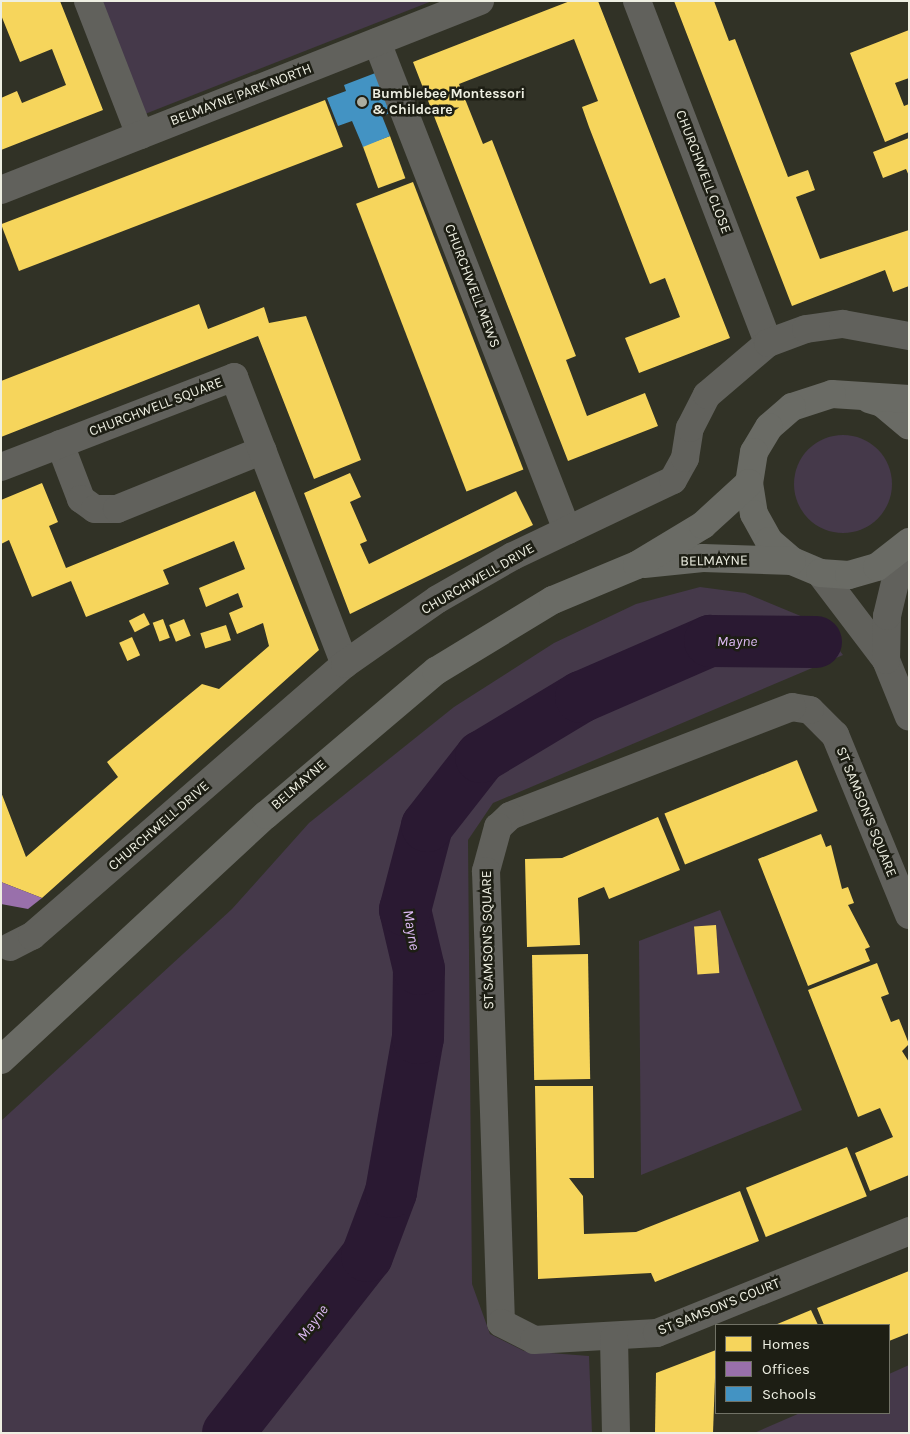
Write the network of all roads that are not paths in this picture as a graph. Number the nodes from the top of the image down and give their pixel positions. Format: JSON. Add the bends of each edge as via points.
{"nodes":[{"id":1,"x":88,"y":1,"type":"edge"},
{"id":2,"x":480,"y":1,"type":"edge"},
{"id":3,"x":637,"y":1,"type":"edge"},
{"id":4,"x":376,"y":42,"type":"junction"},
{"id":5,"x":140,"y":135,"type":"junction"},
{"id":6,"x":1,"y":190,"type":"edge"},
{"id":7,"x":909,"y":336,"type":"edge"},
{"id":8,"x":768,"y":343,"type":"junction"},
{"id":9,"x":853,"y":394,"type":"junction"},
{"id":10,"x":909,"y":399,"type":"edge"},
{"id":11,"x":909,"y":426,"type":"edge"},
{"id":12,"x":60,"y":444,"type":"junction"},
{"id":13,"x":263,"y":450,"type":"junction"},
{"id":14,"x":1,"y":467,"type":"edge"},
{"id":15,"x":748,"y":484,"type":"junction"},
{"id":16,"x":567,"y":530,"type":"junction"},
{"id":17,"x":906,"y":545,"type":"edge"},
{"id":18,"x":792,"y":561,"type":"junction"},
{"id":19,"x":637,"y":565,"type":"junction"},
{"id":20,"x":820,"y":573,"type":"junction"},
{"id":21,"x":886,"y":660,"type":"junction"},
{"id":22,"x":345,"y":664,"type":"junction"},
{"id":23,"x":909,"y":717,"type":"edge"},
{"id":24,"x":909,"y":915,"type":"edge"},
{"id":25,"x":10,"y":947,"type":"dead end"},
{"id":26,"x":6,"y":1046,"type":"edge"},
{"id":27,"x":909,"y":1231,"type":"edge"},
{"id":28,"x":614,"y":1338,"type":"junction"},
{"id":29,"x":616,"y":1433,"type":"edge"}],
"edges":[{"from":1,"to":5,"type":"street"},
{"from":2,"to":4,"type":"street","name":"BELMAYNE PARK NORTH"},
{"from":3,"to":8,"type":"street","name":"CHURCHWELL CLOSE"},
{"from":4,"to":5,"type":"street","name":"BELMAYNE PARK NORTH"},
{"from":4,"to":16,"type":"street","name":"CHURCHWELL MEWS"},
{"from":5,"to":6,"type":"street","name":"BELMAYNE PARK NORTH"},
{"from":7,"to":8,"type":"street","name":"CHURCHWELL DRIVE","via":[[843,324],[806,329]]},
{"from":8,"to":16,"type":"street","name":"CHURCHWELL DRIVE","via":[[706,395],[690,428],[685,458],[674,480]]},
{"from":9,"to":10,"type":"street","name":"BELMAYNE"},
{"from":9,"to":11,"type":"street","name":"BELMAYNE","via":[[882,403]]},
{"from":9,"to":15,"type":"street","name":"BELMAYNE","via":[[811,398],[792,407],[769,427],[754,452]]},
{"from":12,"to":13,"type":"street","via":[[81,500],[102,509],[116,509]]},
{"from":12,"to":13,"type":"street","name":"CHURCHWELL SQUARE","via":[[234,377]]},
{"from":12,"to":14,"type":"street","name":"CHURCHWELL SQUARE"},
{"from":13,"to":22,"type":"street","name":"CHURCHWELL SQUARE"},
{"from":15,"to":18,"type":"street","name":"BELMAYNE","via":[[754,514],[768,541]]},
{"from":15,"to":19,"type":"street","name":"BELMAYNE","via":[[704,526]]},
{"from":16,"to":22,"type":"street","name":"CHURCHWELL DRIVE","via":[[438,599]]},
{"from":17,"to":20,"type":"street","name":"BELMAYNE","via":[[877,567],[849,575]]},
{"from":17,"to":21,"type":"street","via":[[887,616]]},
{"from":18,"to":19,"type":"street","name":"BELMAYNE","via":[[703,558]]},
{"from":18,"to":20,"type":"street","name":"BELMAYNE"},
{"from":19,"to":26,"type":"street","name":"BELMAYNE","via":[[554,600],[407,694],[266,814]]},
{"from":20,"to":21,"type":"street"},
{"from":21,"to":23,"type":"street"},
{"from":22,"to":25,"type":"street","name":"CHURCHWELL DRIVE","via":[[32,936]]},
{"from":24,"to":28,"type":"street","name":"ST SAMSON'S SQUARE","via":[[835,736],[810,710],[792,707],[510,816],[498,828],[486,870],[497,1315],[500,1323],[534,1340]]},
{"from":27,"to":28,"type":"street","name":"ST SAMSON'S COURT","via":[[657,1333]]},
{"from":28,"to":29,"type":"street"}]}
